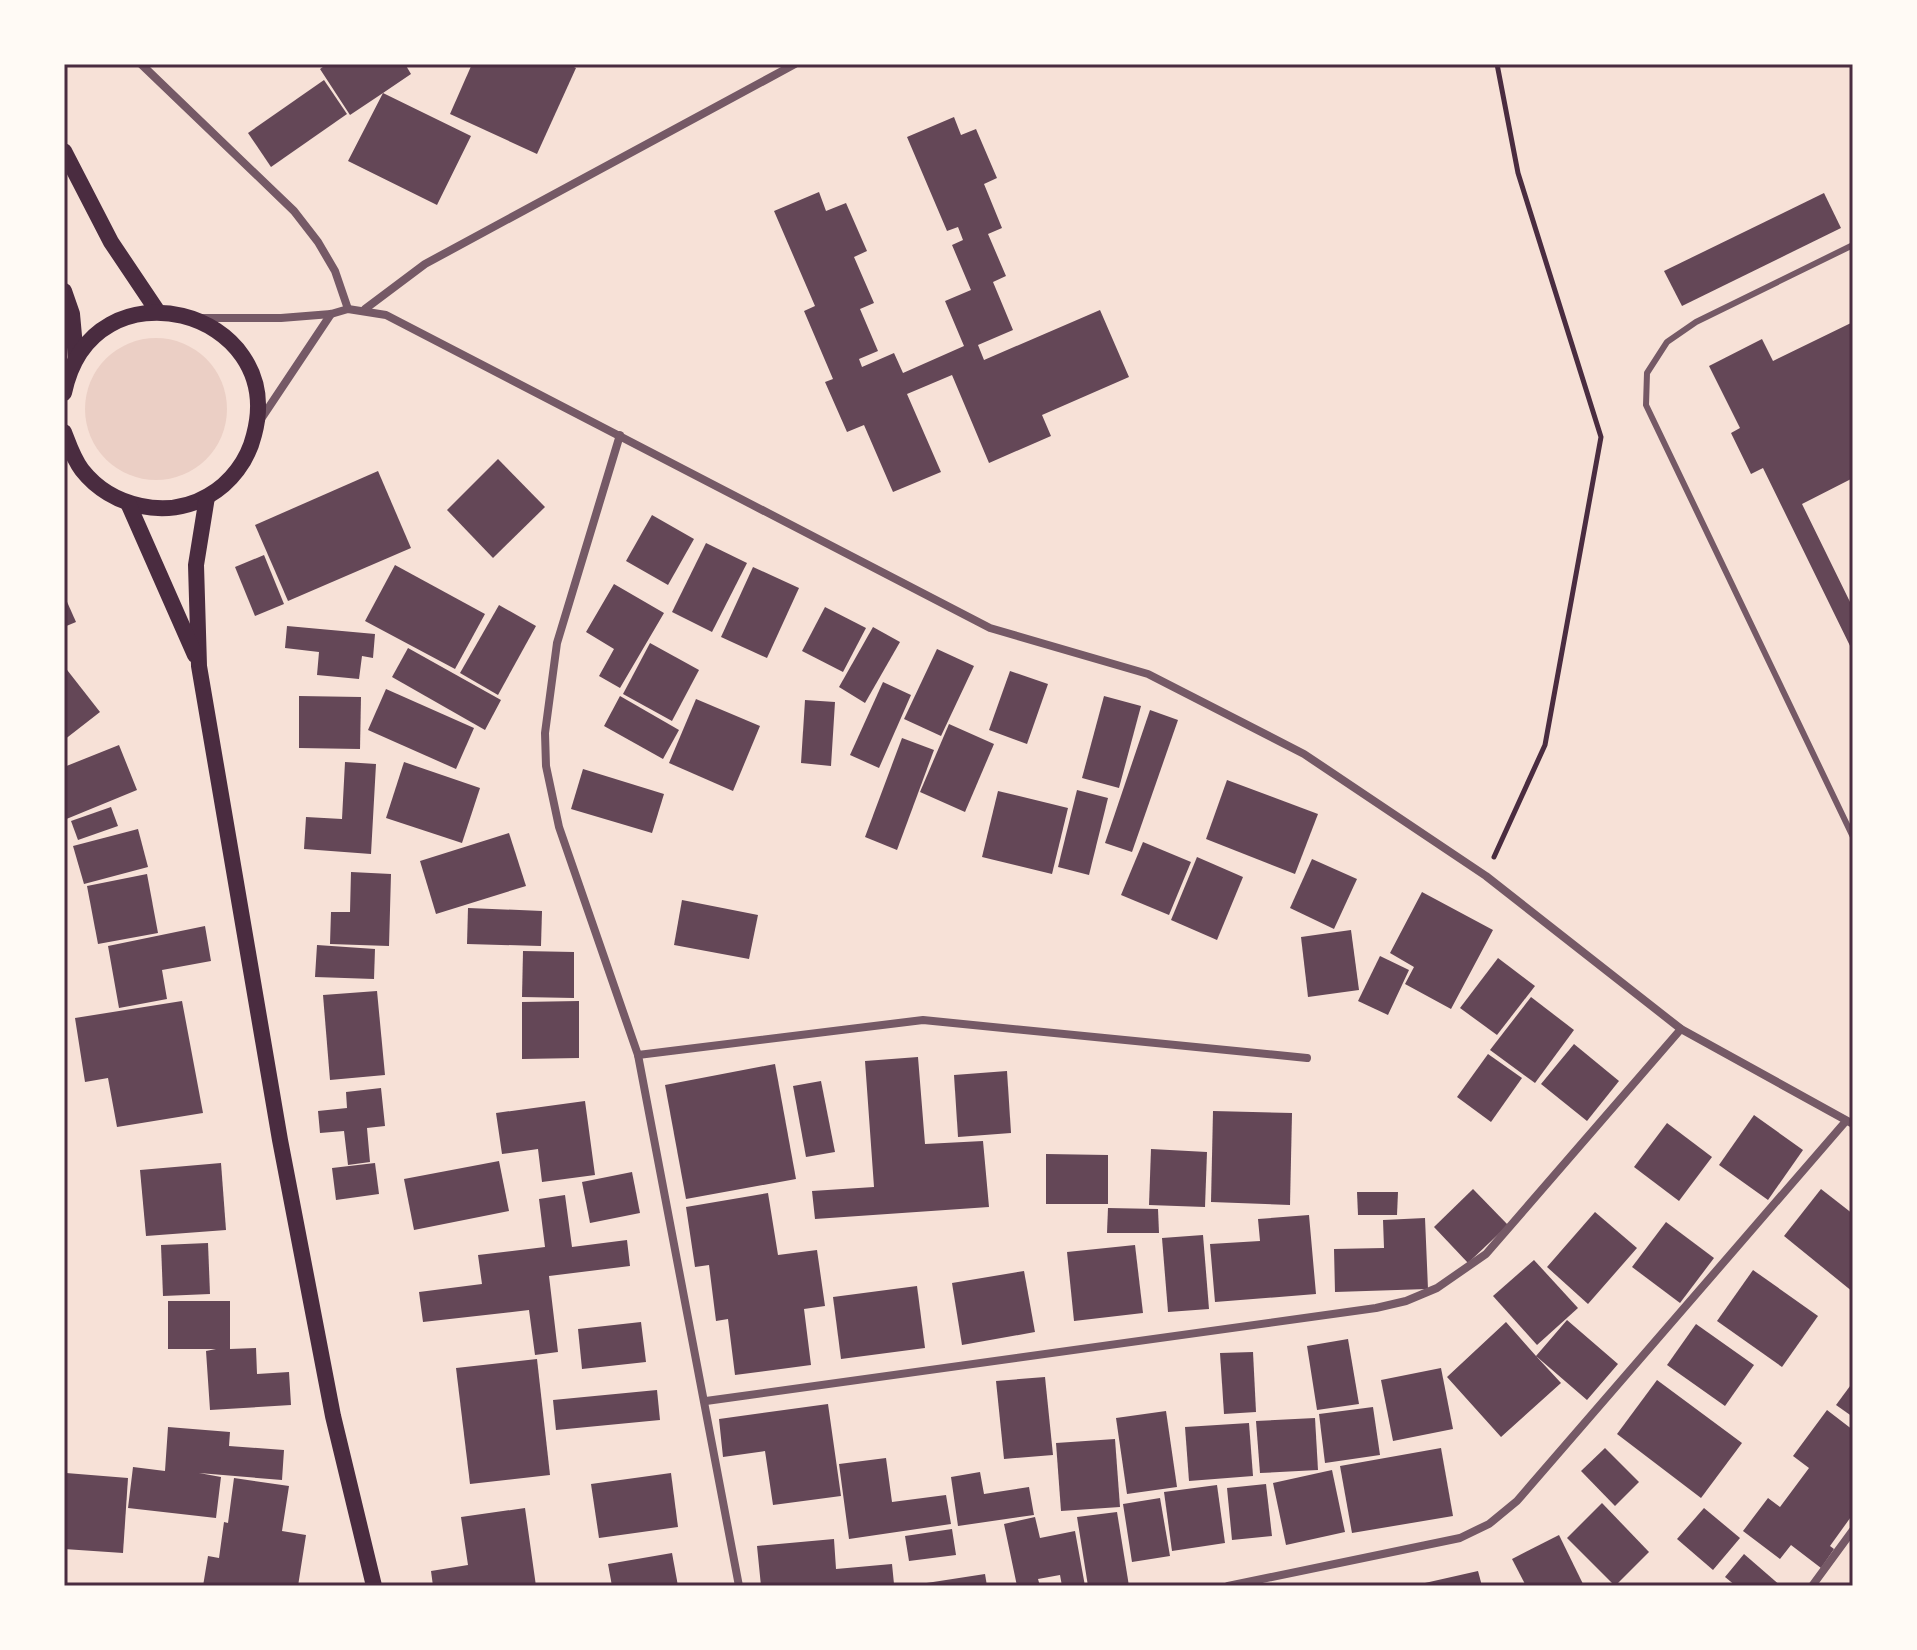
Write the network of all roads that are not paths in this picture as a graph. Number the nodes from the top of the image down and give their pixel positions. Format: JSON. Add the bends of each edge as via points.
{"nodes":[{"id":1,"x":141,"y":64,"type":"edge"},
{"id":2,"x":795,"y":64,"type":"edge"},
{"id":3,"x":64,"y":151,"type":"edge"},
{"id":4,"x":1853,"y":245,"type":"edge"},
{"id":5,"x":64,"y":291,"type":"edge"},
{"id":6,"x":348,"y":309,"type":"junction"},
{"id":7,"x":365,"y":309,"type":"junction"},
{"id":8,"x":158,"y":312,"type":"junction"},
{"id":9,"x":331,"y":314,"type":"junction"},
{"id":10,"x":195,"y":318,"type":"junction"},
{"id":11,"x":76,"y":358,"type":"junction"},
{"id":12,"x":64,"y":393,"type":"edge"},
{"id":13,"x":257,"y":425,"type":"junction"},
{"id":14,"x":64,"y":432,"type":"edge"},
{"id":15,"x":620,"y":435,"type":"junction"},
{"id":16,"x":69,"y":460,"type":"edge"},
{"id":17,"x":207,"y":497,"type":"junction"},
{"id":18,"x":128,"y":503,"type":"junction"},
{"id":19,"x":199,"y":666,"type":"junction"},
{"id":20,"x":1853,"y":837,"type":"edge"},
{"id":21,"x":1681,"y":1029,"type":"junction"},
{"id":22,"x":638,"y":1055,"type":"junction"},
{"id":23,"x":1307,"y":1058,"type":"dead end"},
{"id":24,"x":1849,"y":1122,"type":"edge"},
{"id":25,"x":706,"y":1401,"type":"junction"},
{"id":26,"x":1853,"y":1530,"type":"edge"},
{"id":27,"x":374,"y":1586,"type":"edge"},
{"id":28,"x":739,"y":1586,"type":"edge"},
{"id":29,"x":1228,"y":1586,"type":"edge"},
{"id":30,"x":1812,"y":1586,"type":"edge"}],
"edges":[{"from":1,"to":6,"type":"street","via":[[294,211],[335,271]]},
{"from":2,"to":7,"type":"street","via":[[425,264]]},
{"from":3,"to":8,"type":"main road","via":[[111,242]]},
{"from":4,"to":20,"type":"lane","via":[[1696,322],[1667,342],[1647,373],[1646,405]]},
{"from":5,"to":11,"type":"main road"},
{"from":6,"to":7,"type":"street"},
{"from":6,"to":9,"type":"street"},
{"from":7,"to":15,"type":"street"},
{"from":8,"to":10,"type":"main road"},
{"from":8,"to":11,"type":"main road","via":[[113,323]]},
{"from":9,"to":10,"type":"street"},
{"from":9,"to":13,"type":"street"},
{"from":10,"to":13,"type":"main road","via":[[219,331],[251,373]]},
{"from":11,"to":12,"type":"main road"},
{"from":13,"to":17,"type":"main road","via":[[240,467]]},
{"from":14,"to":16,"type":"main road"},
{"from":15,"to":21,"type":"street","via":[[990,628],[1148,674],[1304,754],[1486,876]]},
{"from":15,"to":22,"type":"street","via":[[557,643],[545,733],[559,827]]},
{"from":16,"to":18,"type":"main road"},
{"from":17,"to":18,"type":"main road","via":[[169,508]]},
{"from":17,"to":19,"type":"main road","via":[[196,565]]},
{"from":18,"to":19,"type":"main road"},
{"from":19,"to":27,"type":"main road","via":[[286,1171],[333,1416]]},
{"from":21,"to":24,"type":"street"},
{"from":21,"to":25,"type":"street","via":[[1486,1254],[1437,1288],[1406,1301]]},
{"from":22,"to":23,"type":"street","via":[[923,1020]]},
{"from":22,"to":25,"type":"street"},
{"from":24,"to":29,"type":"street","via":[[1517,1501],[1489,1524],[1460,1538]]},
{"from":25,"to":28,"type":"street"},
{"from":26,"to":30,"type":"street"}]}
